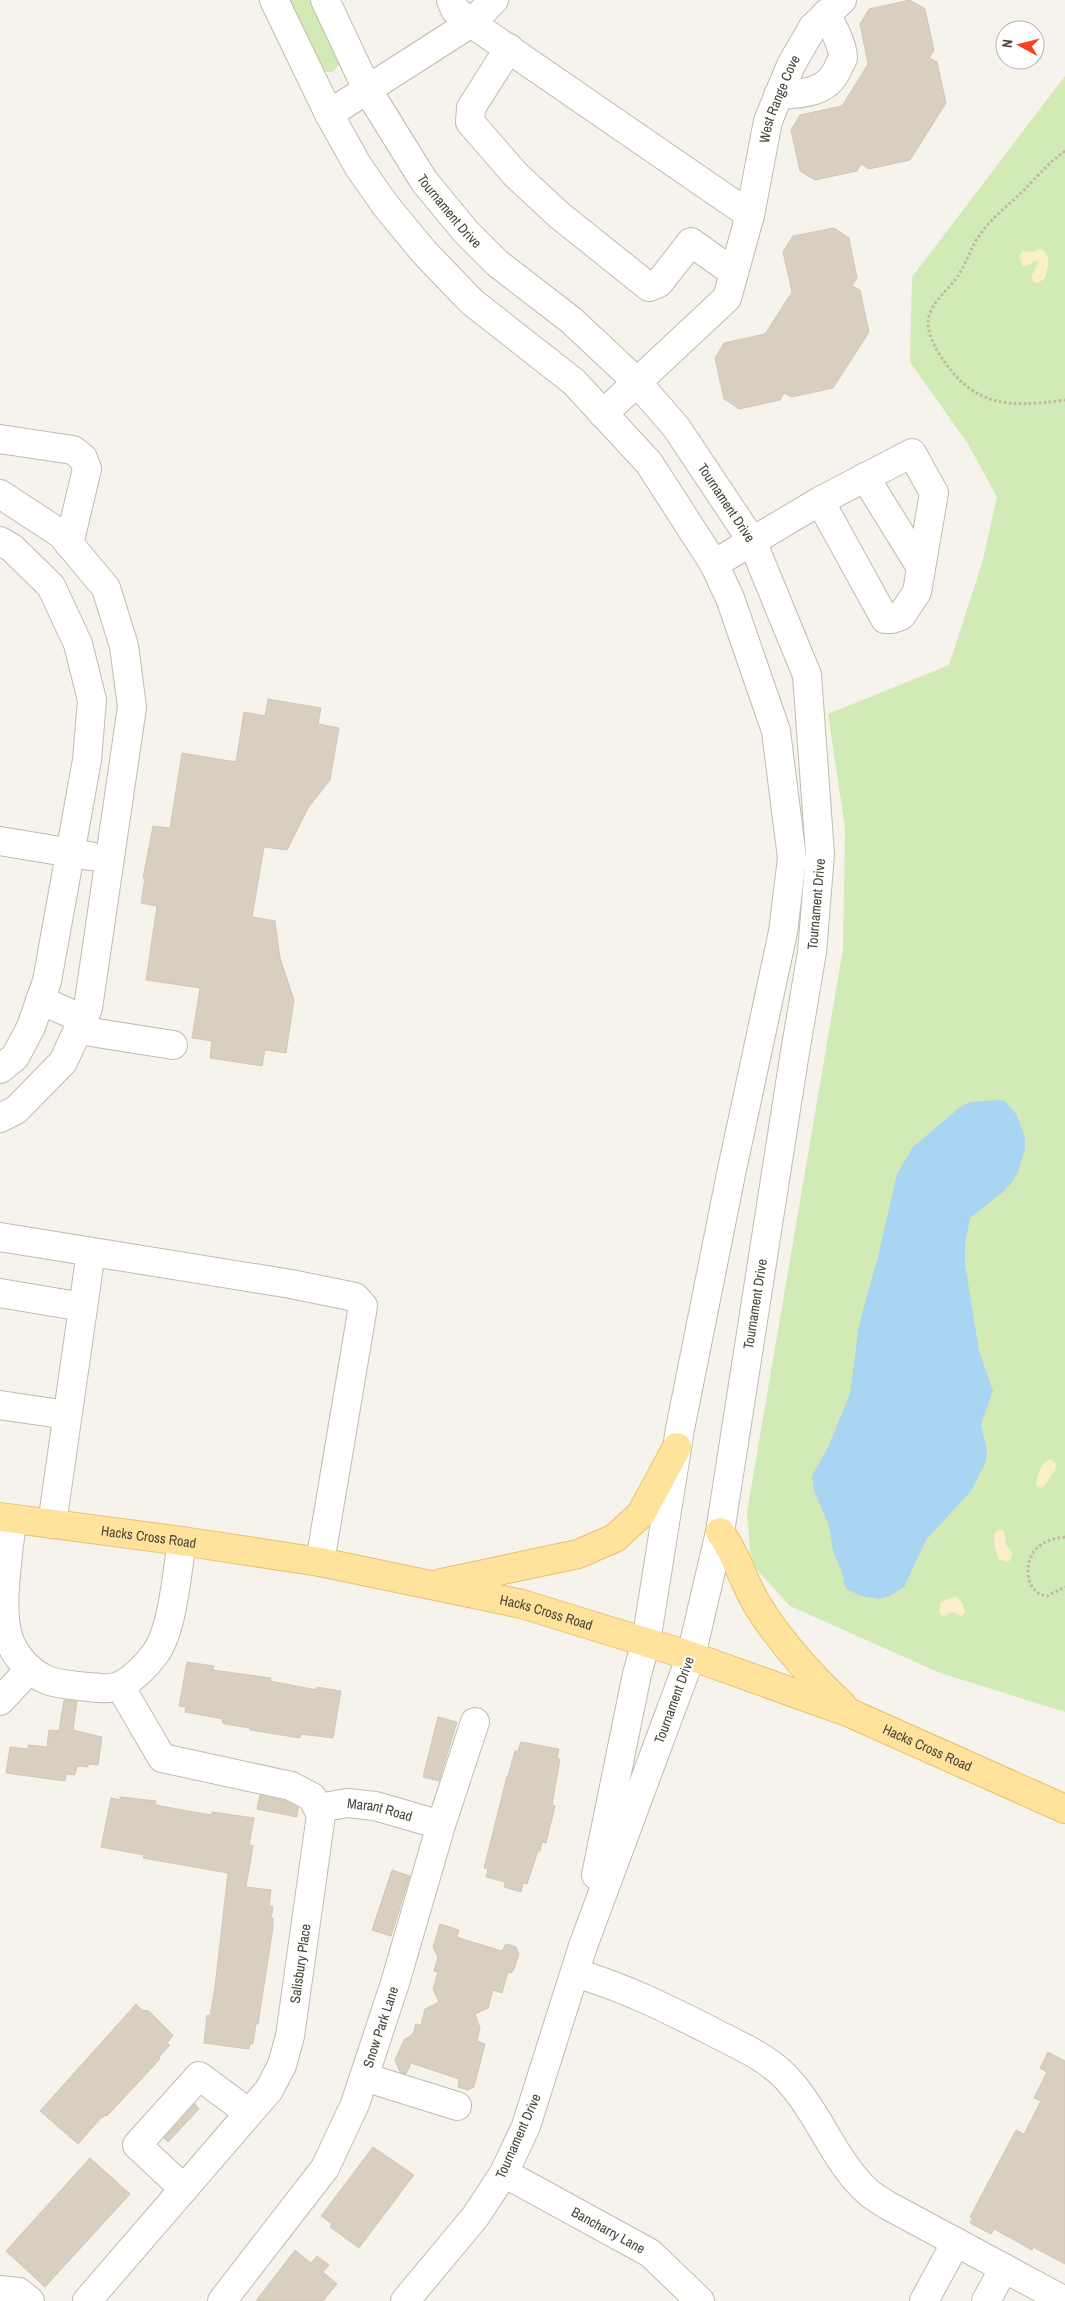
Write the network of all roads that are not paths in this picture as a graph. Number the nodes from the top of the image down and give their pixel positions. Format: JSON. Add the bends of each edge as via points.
{"nodes":[{"id":1,"x":274,"y":0,"type":"edge"},
{"id":2,"x":325,"y":0,"type":"edge"},
{"id":3,"x":451,"y":0,"type":"edge"},
{"id":4,"x":494,"y":0,"type":"edge"},
{"id":5,"x":834,"y":7,"type":"edge"},
{"id":6,"x":471,"y":24,"type":"junction"},
{"id":7,"x":509,"y":48,"type":"junction"},
{"id":8,"x":367,"y":89,"type":"junction"},
{"id":9,"x":778,"y":95,"type":"junction"},
{"id":10,"x":329,"y":114,"type":"junction"},
{"id":11,"x":750,"y":215,"type":"junction"},
{"id":12,"x":734,"y":273,"type":"junction"},
{"id":13,"x":636,"y":381,"type":"junction"},
{"id":14,"x":603,"y":414,"type":"junction"},
{"id":15,"x":0,"y":439,"type":"edge"},
{"id":16,"x":865,"y":477,"type":"junction"},
{"id":17,"x":0,"y":494,"type":"edge"},
{"id":18,"x":820,"y":501,"type":"junction"},
{"id":19,"x":0,"y":541,"type":"edge"},
{"id":20,"x":752,"y":541,"type":"junction"},
{"id":21,"x":69,"y":544,"type":"junction"},
{"id":22,"x":714,"y":564,"type":"junction"},
{"id":23,"x":920,"y":566,"type":"junction"},
{"id":24,"x":131,"y":699,"type":"junction"},
{"id":25,"x":92,"y":700,"type":"junction"},
{"id":26,"x":0,"y":841,"type":"edge"},
{"id":27,"x":71,"y":852,"type":"junction"},
{"id":28,"x":110,"y":859,"type":"junction"},
{"id":29,"x":40,"y":1000,"type":"junction"},
{"id":30,"x":80,"y":1025,"type":"junction"},
{"id":31,"x":173,"y":1045,"type":"dead end"},
{"id":32,"x":0,"y":1069,"type":"edge"},
{"id":33,"x":0,"y":1118,"type":"edge"},
{"id":34,"x":0,"y":1237,"type":"edge"},
{"id":35,"x":91,"y":1252,"type":"junction"},
{"id":36,"x":0,"y":1293,"type":"edge"},
{"id":37,"x":83,"y":1307,"type":"junction"},
{"id":38,"x":0,"y":1404,"type":"edge"},
{"id":39,"x":67,"y":1415,"type":"junction"},
{"id":40,"x":677,"y":1446,"type":"junction"},
{"id":41,"x":6,"y":1518,"type":"edge"},
{"id":42,"x":52,"y":1524,"type":"junction"},
{"id":43,"x":720,"y":1532,"type":"junction"},
{"id":44,"x":182,"y":1541,"type":"junction"},
{"id":45,"x":320,"y":1562,"type":"junction"},
{"id":46,"x":432,"y":1585,"type":"junction"},
{"id":47,"x":646,"y":1642,"type":"junction"},
{"id":48,"x":691,"y":1656,"type":"junction"},
{"id":49,"x":30,"y":1669,"type":"junction"},
{"id":50,"x":120,"y":1686,"type":"junction"},
{"id":51,"x":0,"y":1701,"type":"edge"},
{"id":52,"x":850,"y":1713,"type":"junction"},
{"id":53,"x":475,"y":1722,"type":"dead end"},
{"id":54,"x":319,"y":1808,"type":"junction"},
{"id":55,"x":1065,"y":1809,"type":"edge"},
{"id":56,"x":442,"y":1825,"type":"junction"},
{"id":57,"x":583,"y":1946,"type":"junction"},
{"id":58,"x":575,"y":1973,"type":"junction"},
{"id":59,"x":364,"y":2077,"type":"junction"},
{"id":60,"x":456,"y":2106,"type":"dead end"},
{"id":61,"x":249,"y":2114,"type":"junction"},
{"id":62,"x":504,"y":2173,"type":"junction"},
{"id":63,"x":184,"y":2188,"type":"junction"},
{"id":64,"x":956,"y":2242,"type":"junction"},
{"id":65,"x":1004,"y":2268,"type":"junction"},
{"id":66,"x":0,"y":2290,"type":"edge"},
{"id":67,"x":1051,"y":2298,"type":"edge"},
{"id":68,"x":30,"y":2301,"type":"edge"},
{"id":69,"x":87,"y":2301,"type":"edge"},
{"id":70,"x":222,"y":2301,"type":"edge"},
{"id":71,"x":405,"y":2301,"type":"edge"},
{"id":72,"x":700,"y":2301,"type":"edge"},
{"id":73,"x":924,"y":2301,"type":"edge"},
{"id":74,"x":986,"y":2301,"type":"edge"}],
"edges":[{"from":1,"to":10,"type":"street","name":"Tournament Drive"},
{"from":2,"to":8,"type":"street","name":"Tournament Drive"},
{"from":3,"to":6,"type":"street","via":[[455,10]]},
{"from":4,"to":6,"type":"street"},
{"from":5,"to":9,"type":"street","name":"West Range Cove","via":[[813,27]]},
{"from":5,"to":9,"type":"street","via":[[843,58],[834,78],[811,92]]},
{"from":6,"to":7,"type":"street"},
{"from":6,"to":8,"type":"street"},
{"from":7,"to":11,"type":"street"},
{"from":7,"to":12,"type":"street","via":[[472,108],[470,122],[516,176],[649,287],[659,282],[691,242]]},
{"from":8,"to":10,"type":"street"},
{"from":8,"to":13,"type":"street","name":"Tournament Drive","via":[[424,181],[466,232],[497,263],[571,320]]},
{"from":9,"to":11,"type":"street","name":"West Range Cove","via":[[768,121]]},
{"from":10,"to":14,"type":"street","name":"Tournament Drive","via":[[358,166],[424,252],[472,302],[574,382]]},
{"from":11,"to":12,"type":"street","name":"West Range Cove"},
{"from":12,"to":13,"type":"street","name":"West Range Cove","via":[[727,298]]},
{"from":13,"to":14,"type":"street","name":"West Range Cove"},
{"from":13,"to":20,"type":"street","name":"Tournament Drive","via":[[676,426]]},
{"from":14,"to":22,"type":"street","name":"Tournament Drive","via":[[649,463]]},
{"from":15,"to":21,"type":"street","via":[[73,450],[84,458],[87,470]]},
{"from":16,"to":18,"type":"street"},
{"from":16,"to":23,"type":"street"},
{"from":16,"to":23,"type":"street","via":[[912,452],[934,493]]},
{"from":17,"to":21,"type":"street","via":[[61,534]]},
{"from":18,"to":20,"type":"street"},
{"from":18,"to":23,"type":"street","via":[[885,619],[901,616],[917,592]]},
{"from":19,"to":25,"type":"street","via":[[12,548],[51,586],[78,644]]},
{"from":20,"to":22,"type":"street"},
{"from":20,"to":43,"type":"street","name":"Tournament Drive","via":[[807,675],[820,854],[812,952]]},
{"from":21,"to":24,"type":"street","via":[[106,588],[124,646]]},
{"from":22,"to":40,"type":"street","name":"Tournament Drive","via":[[730,598],[776,731],[792,858],[783,932]]},
{"from":24,"to":25,"type":"street"},
{"from":24,"to":28,"type":"street"},
{"from":25,"to":27,"type":"street","via":[[87,760]]},
{"from":26,"to":27,"type":"street"},
{"from":27,"to":28,"type":"street"},
{"from":27,"to":29,"type":"street","via":[[47,981]]},
{"from":28,"to":30,"type":"street","via":[[88,1008]]},
{"from":29,"to":30,"type":"street"},
{"from":29,"to":32,"type":"street","via":[[31,1027],[15,1057]]},
{"from":30,"to":31,"type":"street"},
{"from":30,"to":33,"type":"street","via":[[63,1062],[16,1110]]},
{"from":34,"to":35,"type":"street"},
{"from":35,"to":37,"type":"street"},
{"from":35,"to":45,"type":"street","via":[[292,1284],[354,1297],[363,1306]]},
{"from":36,"to":37,"type":"street"},
{"from":37,"to":39,"type":"street"},
{"from":38,"to":39,"type":"street"},
{"from":39,"to":42,"type":"street"},
{"from":40,"to":46,"type":"main road","via":[[641,1514],[615,1538],[578,1554]]},
{"from":40,"to":47,"type":"street","name":"Tournament Drive"},
{"from":41,"to":42,"type":"main road","name":"Hacks Cross Road"},
{"from":41,"to":49,"type":"street","via":[[6,1631],[12,1648]]},
{"from":42,"to":44,"type":"main road","name":"Hacks Cross Road"},
{"from":43,"to":48,"type":"street","name":"Tournament Drive"},
{"from":43,"to":52,"type":"main road","via":[[732,1549],[758,1605],[780,1638],[814,1679]]},
{"from":44,"to":45,"type":"main road","name":"Hacks Cross Road"},
{"from":44,"to":50,"type":"street","via":[[168,1623],[156,1653]]},
{"from":45,"to":46,"type":"main road","name":"Hacks Cross Road"},
{"from":46,"to":47,"type":"main road","name":"Hacks Cross Road","via":[[522,1604]]},
{"from":47,"to":48,"type":"main road","name":"Hacks Cross Road"},
{"from":47,"to":57,"type":"street","name":"Tournament Drive","via":[[605,1822]]},
{"from":48,"to":52,"type":"main road","name":"Hacks Cross Road"},
{"from":48,"to":57,"type":"street","name":"Tournament Drive"},
{"from":49,"to":50,"type":"street","via":[[48,1680],[72,1685]]},
{"from":49,"to":51,"type":"street"},
{"from":50,"to":54,"type":"street","via":[[162,1758],[291,1786],[312,1797]]},
{"from":52,"to":55,"type":"main road","name":"Hacks Cross Road"},
{"from":53,"to":56,"type":"street","name":"Snow Park Lane"},
{"from":54,"to":56,"type":"street","name":"Marant Road","via":[[346,1803],[375,1806]]},
{"from":54,"to":61,"type":"street","name":"Salisbury Place","via":[[321,1815],[290,2036],[274,2082]]},
{"from":56,"to":59,"type":"street","name":"Snow Park Lane"},
{"from":57,"to":58,"type":"street","name":"Tournament Drive"},
{"from":58,"to":62,"type":"street","name":"Tournament Drive","via":[[539,2090]]},
{"from":58,"to":64,"type":"street","via":[[604,1981],[677,2014],[751,2051],[775,2067],[803,2097],[868,2191],[887,2205]]},
{"from":59,"to":60,"type":"street"},
{"from":59,"to":70,"type":"street","name":"Snow Park Lane","via":[[325,2168]]},
{"from":61,"to":63,"type":"street","name":"Salisbury Place"},
{"from":61,"to":63,"type":"street","via":[[199,2076],[137,2145]]},
{"from":62,"to":71,"type":"street","name":"Tournament Drive","via":[[475,2217]]},
{"from":62,"to":72,"type":"street","name":"Bancharry Lane","via":[[650,2253]]},
{"from":63,"to":69,"type":"street","name":"Salisbury Place"},
{"from":64,"to":65,"type":"street"},
{"from":64,"to":73,"type":"street"},
{"from":65,"to":67,"type":"street"},
{"from":65,"to":74,"type":"street"},
{"from":66,"to":68,"type":"street","via":[[19,2292]]}]}
